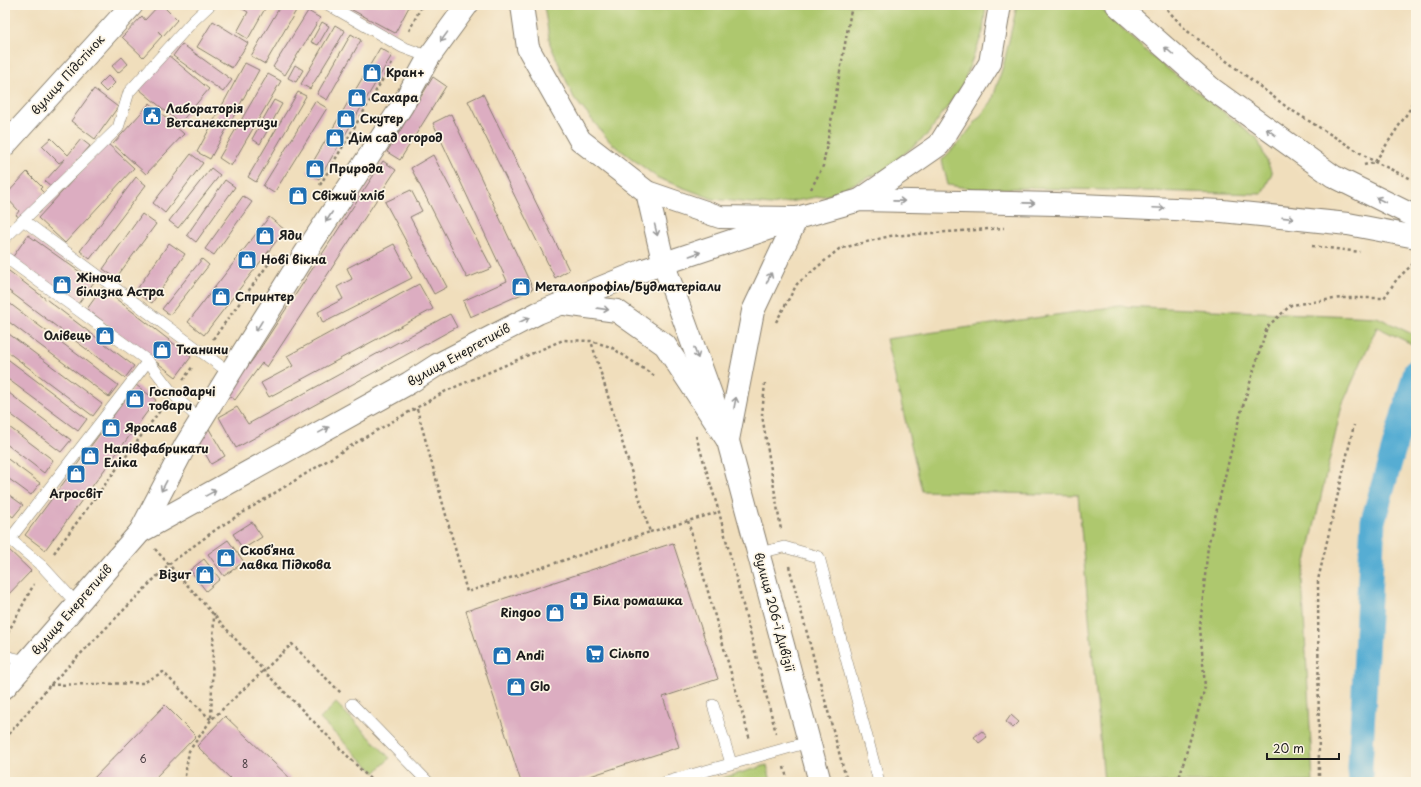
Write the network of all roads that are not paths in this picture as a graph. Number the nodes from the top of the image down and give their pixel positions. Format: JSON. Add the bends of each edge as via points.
{"nodes":[{"id":1,"x":132,"y":5,"type":"edge"},
{"id":2,"x":210,"y":5,"type":"edge"},
{"id":3,"x":329,"y":5,"type":"edge"},
{"id":4,"x":467,"y":5,"type":"edge"},
{"id":5,"x":522,"y":5,"type":"edge"},
{"id":6,"x":1000,"y":5,"type":"edge"},
{"id":7,"x":1117,"y":5,"type":"edge"},
{"id":8,"x":428,"y":58,"type":"junction"},
{"id":9,"x":5,"y":145,"type":"edge"},
{"id":10,"x":647,"y":192,"type":"junction"},
{"id":11,"x":860,"y":200,"type":"junction"},
{"id":12,"x":1416,"y":217,"type":"edge"},
{"id":13,"x":797,"y":218,"type":"junction"},
{"id":14,"x":23,"y":220,"type":"junction"},
{"id":15,"x":1416,"y":237,"type":"edge"},
{"id":16,"x":5,"y":238,"type":"edge"},
{"id":17,"x":5,"y":257,"type":"edge"},
{"id":18,"x":664,"y":265,"type":"junction"},
{"id":19,"x":564,"y":304,"type":"junction"},
{"id":20,"x":148,"y":361,"type":"junction"},
{"id":21,"x":230,"y":373,"type":"junction"},
{"id":22,"x":201,"y":421,"type":"junction"},
{"id":23,"x":728,"y":441,"type":"junction"},
{"id":24,"x":140,"y":532,"type":"junction"},
{"id":25,"x":759,"y":553,"type":"junction"},
{"id":26,"x":77,"y":604,"type":"junction"},
{"id":27,"x":5,"y":656,"type":"edge"},
{"id":28,"x":27,"y":661,"type":"junction"},
{"id":29,"x":5,"y":687,"type":"edge"},
{"id":30,"x":352,"y":704,"type":"road end"},
{"id":31,"x":713,"y":705,"type":"dead end"},
{"id":32,"x":808,"y":742,"type":"junction"},
{"id":33,"x":731,"y":763,"type":"junction"},
{"id":34,"x":428,"y":782,"type":"edge"},
{"id":35,"x":666,"y":782,"type":"edge"},
{"id":36,"x":820,"y":782,"type":"edge"},
{"id":37,"x":879,"y":782,"type":"edge"}],
"edges":[{"from":1,"to":9,"type":"main road","name":"вулиця Підстінок"},
{"from":2,"to":14,"type":"lane","via":[[192,21],[129,92],[118,128]]},
{"from":3,"to":8,"type":"lane","via":[[402,47]]},
{"from":4,"to":8,"type":"main road","name":"вулиця Енергетиків","one_way":true},
{"from":5,"to":10,"type":"main road","via":[[528,48],[580,140]]},
{"from":6,"to":11,"type":"main road","via":[[990,63],[939,145]]},
{"from":12,"to":7,"type":"main road","one_way":true,"via":[[1333,176],[1212,89]]},
{"from":8,"to":21,"type":"main road","name":"вулиця Енергетиків","one_way":true,"via":[[402,106]]},
{"from":10,"to":13,"type":"main road","via":[[720,217]]},
{"from":10,"to":18,"type":"main road","name":"вулиця 206-ї Дивізії","one_way":true},
{"from":11,"to":13,"type":"main road"},
{"from":11,"to":15,"type":"main road","one_way":true,"via":[[1222,211],[1348,224]]},
{"from":18,"to":13,"type":"main road","name":"вулиця Енергетиків","one_way":true},
{"from":23,"to":13,"type":"main road","name":"вулиця 206-ї Дивізії","one_way":true,"via":[[753,312]]},
{"from":14,"to":16,"type":"lane"},
{"from":14,"to":21,"type":"lane"},
{"from":17,"to":20,"type":"lane"},
{"from":18,"to":19,"type":"main road","name":"вулиця Енергетиків","via":[[644,270]]},
{"from":18,"to":23,"type":"main road","name":"вулиця 206-ї Дивізії","one_way":true},
{"from":19,"to":23,"type":"main road","one_way":true,"via":[[617,311],[665,345]]},
{"from":24,"to":19,"type":"main road","name":"вулиця Енергетиків","one_way":true,"via":[[437,365],[538,313]]},
{"from":20,"to":22,"type":"lane","via":[[173,394]]},
{"from":20,"to":26,"type":"lane","via":[[10,539],[43,567]]},
{"from":21,"to":22,"type":"main road","name":"вулиця Енергетиків"},
{"from":22,"to":24,"type":"main road","name":"вулиця Енергетиків","one_way":true},
{"from":23,"to":25,"type":"main road","name":"вулиця 206-ї Дивізії"},
{"from":24,"to":26,"type":"main road","name":"вулиця Енергетиків"},
{"from":25,"to":32,"type":"main road","name":"вулиця 206-ї Дивізії"},
{"from":25,"to":37,"type":"lane","via":[[784,547],[819,557]]},
{"from":26,"to":28,"type":"main road","name":"вулиця Енергетиків"},
{"from":27,"to":28,"type":"lane"},
{"from":28,"to":29,"type":"main road","name":"вулиця Енергетиків"},
{"from":30,"to":34,"type":"lane"},
{"from":31,"to":33,"type":"lane"},
{"from":32,"to":33,"type":"lane"},
{"from":32,"to":36,"type":"main road","name":"вулиця 206-ї Дивізії"},
{"from":33,"to":35,"type":"lane"}]}
